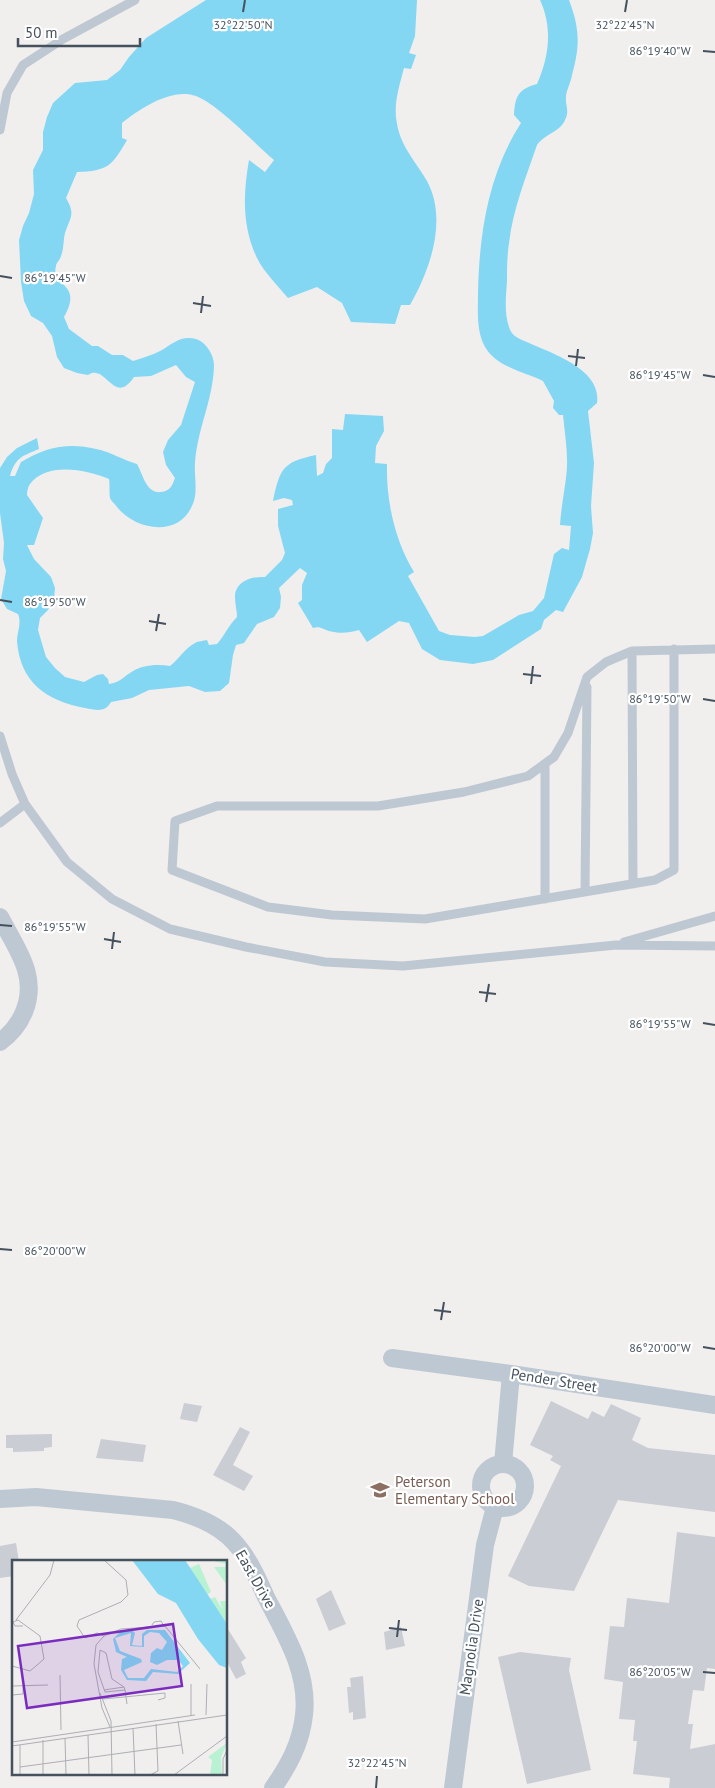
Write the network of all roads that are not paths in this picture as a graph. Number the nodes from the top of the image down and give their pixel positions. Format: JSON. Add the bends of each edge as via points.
{"nodes":[{"id":1,"x":134,"y":0,"type":"edge"},
{"id":2,"x":3,"y":99,"type":"edge"},
{"id":3,"x":0,"y":130,"type":"edge"},
{"id":4,"x":674,"y":649,"type":"junction"},
{"id":5,"x":715,"y":649,"type":"edge"},
{"id":6,"x":632,"y":651,"type":"junction"},
{"id":7,"x":587,"y":677,"type":"junction"},
{"id":8,"x":0,"y":736,"type":"edge"},
{"id":9,"x":545,"y":764,"type":"junction"},
{"id":10,"x":25,"y":804,"type":"junction"},
{"id":11,"x":0,"y":823,"type":"edge"},
{"id":12,"x":633,"y":884,"type":"junction"},
{"id":13,"x":585,"y":892,"type":"junction"},
{"id":14,"x":545,"y":899,"type":"junction"},
{"id":15,"x":715,"y":916,"type":"edge"},
{"id":16,"x":0,"y":917,"type":"edge"},
{"id":17,"x":616,"y":945,"type":"junction"},
{"id":18,"x":715,"y":946,"type":"edge"},
{"id":19,"x":0,"y":1042,"type":"edge"},
{"id":20,"x":392,"y":1358,"type":"dead end"},
{"id":21,"x":511,"y":1374,"type":"junction"},
{"id":22,"x":715,"y":1405,"type":"edge"},
{"id":23,"x":503,"y":1464,"type":"junction"},
{"id":24,"x":0,"y":1499,"type":"edge"},
{"id":25,"x":495,"y":1507,"type":"junction"},
{"id":26,"x":273,"y":1788,"type":"edge"},
{"id":27,"x":453,"y":1788,"type":"edge"}],
"edges":[{"from":1,"to":2,"type":"lane","via":[[23,65]]},
{"from":2,"to":3,"type":"lane"},
{"from":4,"to":5,"type":"lane"},
{"from":4,"to":6,"type":"lane"},
{"from":4,"to":12,"type":"lane","via":[[674,870],[655,880]]},
{"from":6,"to":7,"type":"lane","via":[[606,662]]},
{"from":6,"to":12,"type":"lane"},
{"from":7,"to":9,"type":"lane","via":[[568,733],[554,757]]},
{"from":7,"to":13,"type":"lane"},
{"from":8,"to":10,"type":"lane"},
{"from":9,"to":14,"type":"lane"},
{"from":9,"to":14,"type":"lane","via":[[528,776],[464,792],[378,806],[217,806],[175,821],[172,870],[268,907],[332,916],[424,919]]},
{"from":10,"to":11,"type":"lane"},
{"from":10,"to":17,"type":"lane","via":[[67,862],[112,899],[170,929],[246,948],[325,962],[403,966]]},
{"from":12,"to":13,"type":"lane"},
{"from":13,"to":14,"type":"lane"},
{"from":15,"to":17,"type":"lane"},
{"from":16,"to":19,"type":"street","via":[[25,966],[30,992],[21,1019]]},
{"from":17,"to":18,"type":"lane"},
{"from":20,"to":21,"type":"street","name":"Pender Street"},
{"from":21,"to":22,"type":"street","name":"Pender Street"},
{"from":21,"to":23,"type":"street"},
{"from":23,"to":25,"type":"street","via":[[488,1471],[481,1487],[483,1495]]},
{"from":23,"to":25,"type":"street","via":[[518,1470],[524,1477],[524,1494],[512,1506]]},
{"from":24,"to":26,"type":"street","name":"East Drive","via":[[36,1497],[173,1510],[192,1515],[228,1536],[251,1566],[293,1649],[303,1682],[301,1734],[293,1757]]},
{"from":25,"to":27,"type":"street","name":"Magnolia Drive","via":[[484,1545]]}]}
